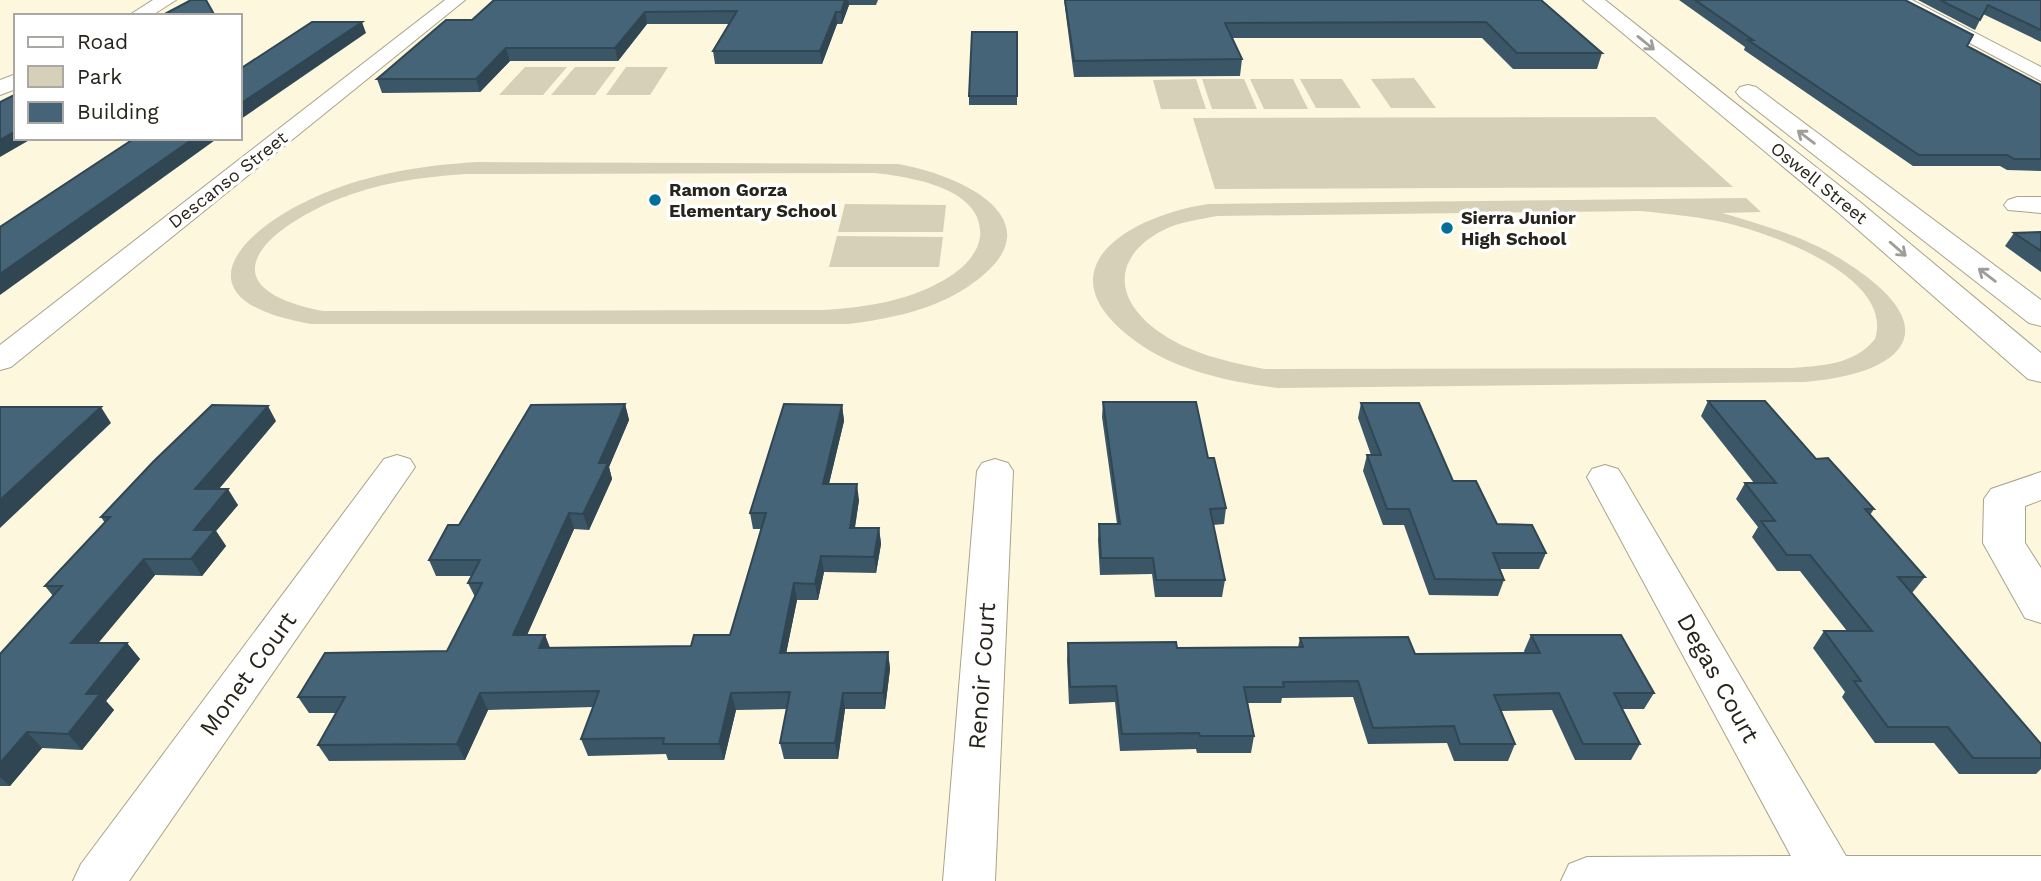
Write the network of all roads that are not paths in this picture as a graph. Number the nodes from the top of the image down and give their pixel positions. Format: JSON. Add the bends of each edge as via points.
{"nodes":[{"id":1,"x":167,"y":0,"type":"edge"},
{"id":2,"x":456,"y":0,"type":"edge"},
{"id":3,"x":1593,"y":0,"type":"edge"},
{"id":4,"x":1626,"y":0,"type":"edge"},
{"id":5,"x":1898,"y":0,"type":"edge"},
{"id":6,"x":141,"y":14,"type":"edge"},
{"id":7,"x":2041,"y":75,"type":"edge"},
{"id":8,"x":2041,"y":316,"type":"edge"},
{"id":9,"x":0,"y":360,"type":"edge"},
{"id":10,"x":2041,"y":371,"type":"edge"},
{"id":11,"x":397,"y":467,"type":"dead end"},
{"id":12,"x":995,"y":471,"type":"dead end"},
{"id":13,"x":1605,"y":477,"type":"dead end"},
{"id":14,"x":2041,"y":485,"type":"edge"},
{"id":15,"x":2041,"y":606,"type":"edge"},
{"id":16,"x":1831,"y":879,"type":"junction"},
{"id":17,"x":2041,"y":880,"type":"edge"},
{"id":18,"x":99,"y":881,"type":"edge"},
{"id":19,"x":969,"y":881,"type":"edge"},
{"id":20,"x":1587,"y":881,"type":"edge"}],
"edges":[{"from":1,"to":6,"type":"street"},
{"from":2,"to":9,"type":"street","name":"Descanso Street"},
{"from":3,"to":10,"type":"main road","name":"Oswell Street","one_way":true,"via":[[1850,208]]},
{"from":8,"to":4,"type":"main road","name":"Oswell Street","one_way":true},
{"from":5,"to":7,"type":"street"},
{"from":11,"to":18,"type":"street","name":"Monet Court"},
{"from":12,"to":19,"type":"street","name":"Renoir Court"},
{"from":13,"to":16,"type":"street","name":"Degas Court"},
{"from":14,"to":15,"type":"main road","via":[[2005,499],[2004,543]]},
{"from":16,"to":17,"type":"street"},
{"from":16,"to":20,"type":"street"}]}
